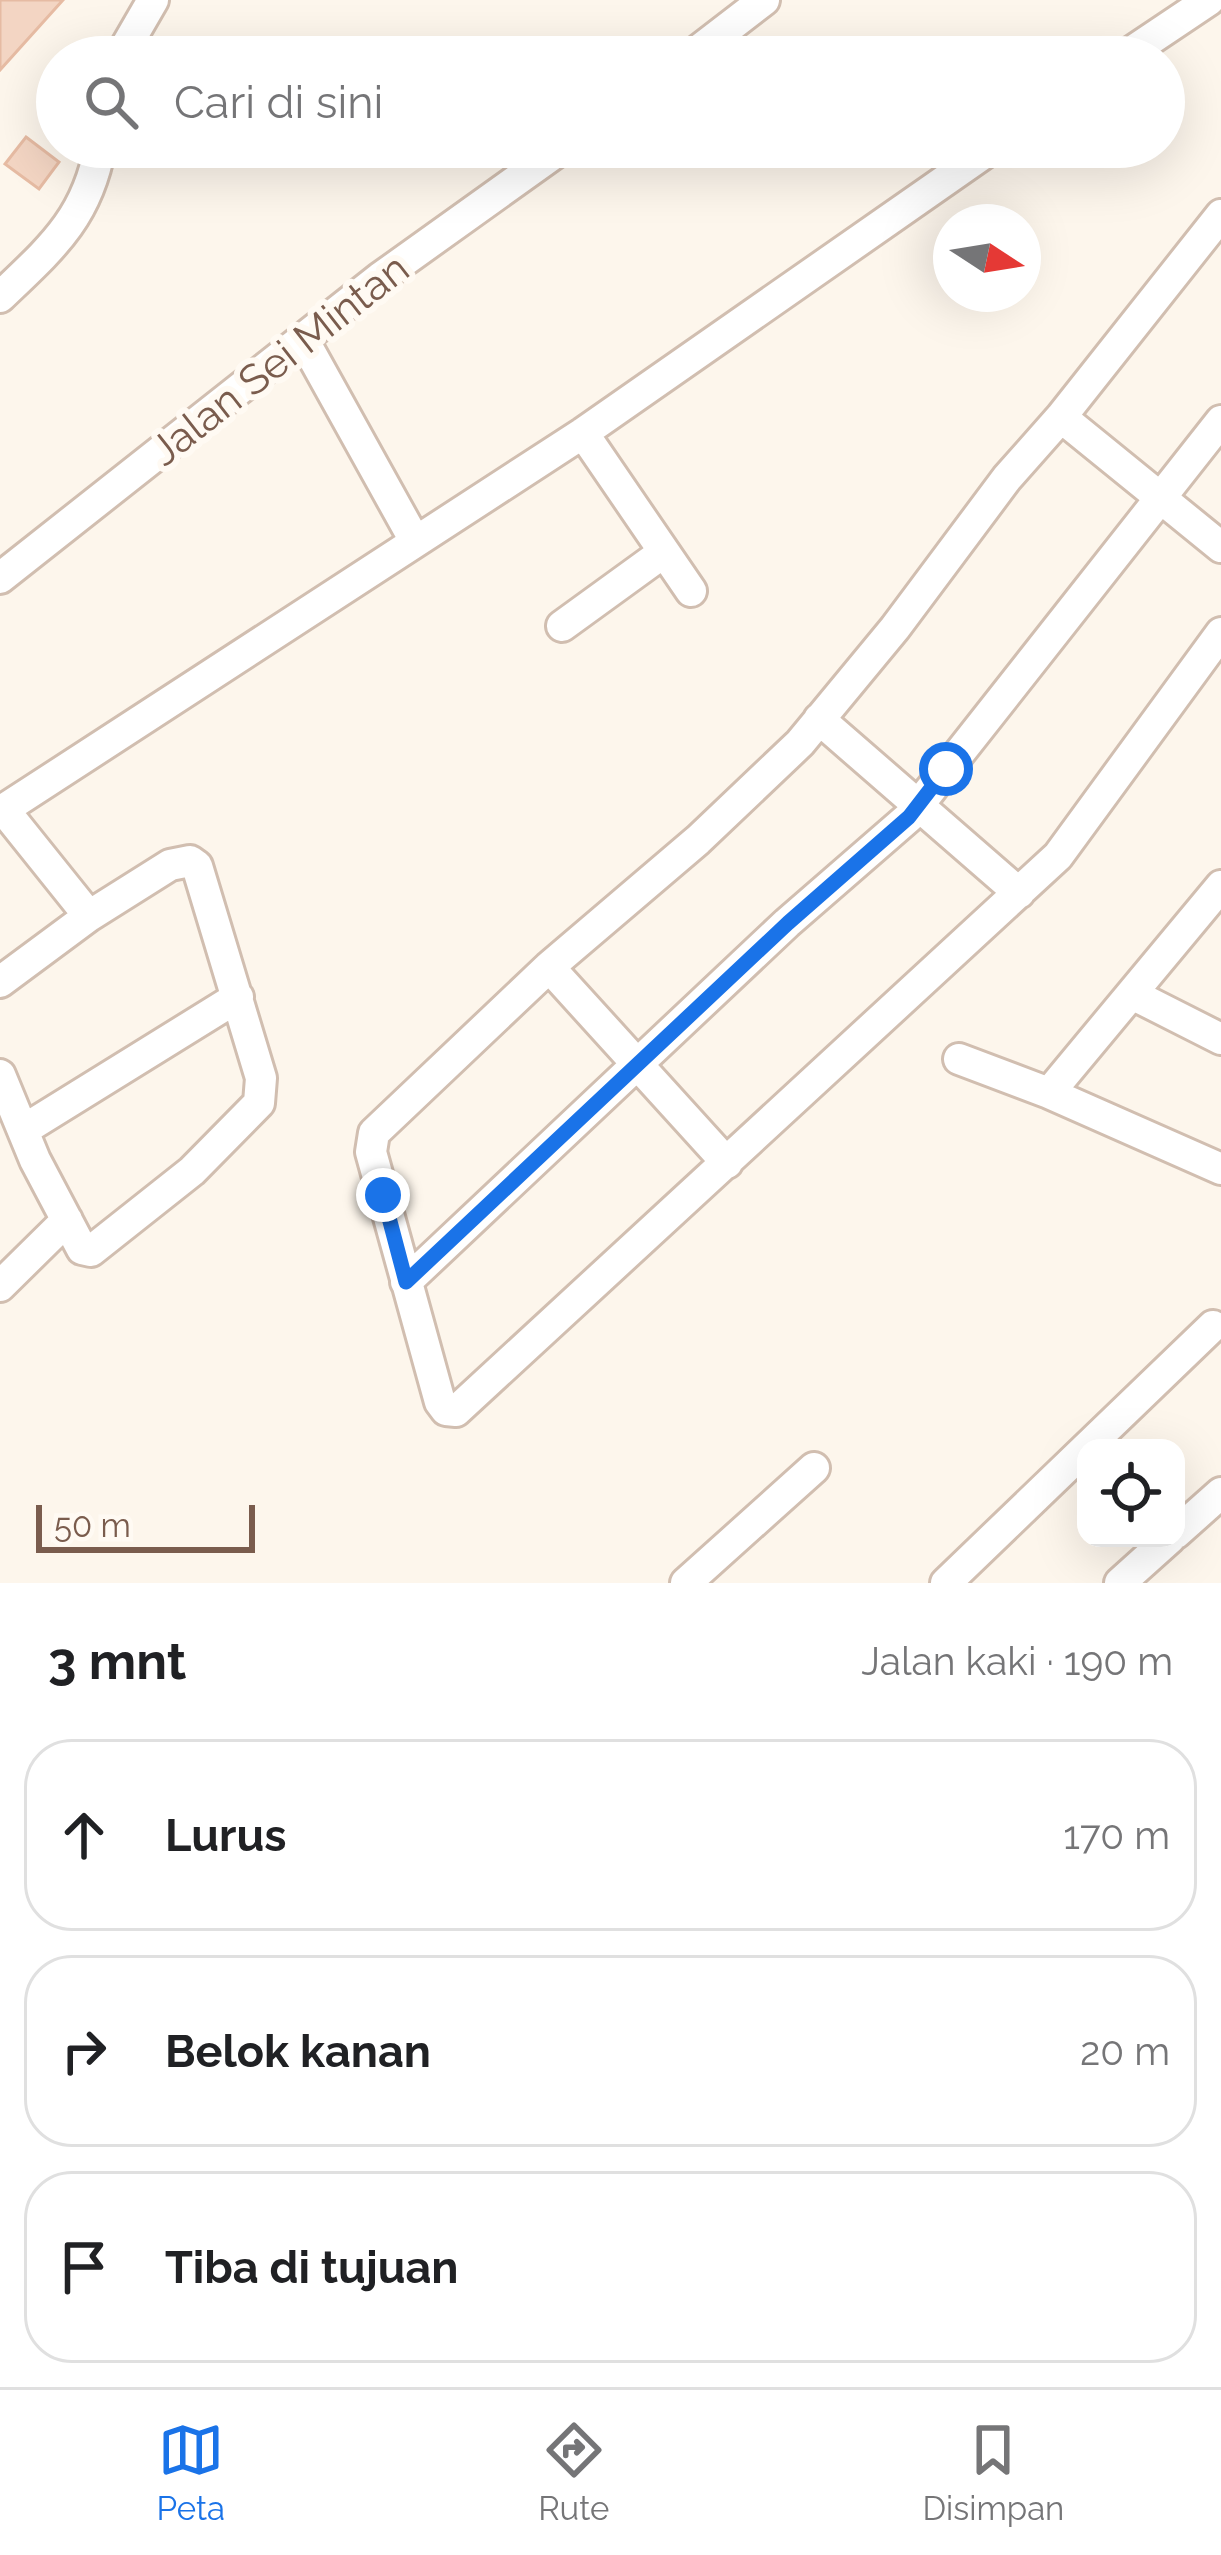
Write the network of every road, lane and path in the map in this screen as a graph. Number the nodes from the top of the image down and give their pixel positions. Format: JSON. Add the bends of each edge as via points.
{"nodes":[{"id":1,"x":153,"y":0,"type":"edge"},
{"id":2,"x":764,"y":0,"type":"edge"},
{"id":3,"x":1209,"y":0,"type":"edge"},
{"id":4,"x":133,"y":36,"type":"edge"},
{"id":5,"x":717,"y":36,"type":"edge"},
{"id":6,"x":1155,"y":36,"type":"edge"},
{"id":7,"x":95,"y":168,"type":"edge"},
{"id":8,"x":534,"y":168,"type":"edge"},
{"id":9,"x":963,"y":168,"type":"edge"},
{"id":10,"x":1221,"y":215,"type":"edge"},
{"id":11,"x":0,"y":297,"type":"edge"},
{"id":12,"x":304,"y":341,"type":"junction"},
{"id":13,"x":1060,"y":417,"type":"junction"},
{"id":14,"x":1221,"y":422,"type":"edge"},
{"id":15,"x":583,"y":433,"type":"junction"},
{"id":16,"x":1160,"y":498,"type":"junction"},
{"id":17,"x":415,"y":541,"type":"junction"},
{"id":18,"x":1221,"y":547,"type":"edge"},
{"id":19,"x":664,"y":552,"type":"junction"},
{"id":20,"x":0,"y":578,"type":"edge"},
{"id":21,"x":691,"y":591,"type":"dead end"},
{"id":22,"x":562,"y":626,"type":"dead end"},
{"id":23,"x":1221,"y":633,"type":"edge"},
{"id":24,"x":819,"y":719,"type":"junction"},
{"id":25,"x":920,"y":802,"type":"junction"},
{"id":26,"x":2,"y":811,"type":"edge"},
{"id":27,"x":1018,"y":892,"type":"junction"},
{"id":28,"x":1218,"y":896,"type":"edge"},
{"id":29,"x":89,"y":916,"type":"junction"},
{"id":30,"x":548,"y":967,"type":"junction"},
{"id":31,"x":0,"y":982,"type":"edge"},
{"id":32,"x":1132,"y":994,"type":"junction"},
{"id":33,"x":238,"y":997,"type":"junction"},
{"id":34,"x":1221,"y":1039,"type":"edge"},
{"id":35,"x":959,"y":1059,"type":"dead end"},
{"id":36,"x":639,"y":1066,"type":"junction"},
{"id":37,"x":0,"y":1075,"type":"edge"},
{"id":38,"x":1049,"y":1093,"type":"junction"},
{"id":39,"x":25,"y":1129,"type":"junction"},
{"id":40,"x":727,"y":1163,"type":"junction"},
{"id":41,"x":1221,"y":1169,"type":"edge"},
{"id":42,"x":67,"y":1220,"type":"junction"},
{"id":43,"x":406,"y":1282,"type":"junction"},
{"id":44,"x":0,"y":1286,"type":"edge"},
{"id":45,"x":1213,"y":1326,"type":"dead end"},
{"id":46,"x":814,"y":1468,"type":"dead end"},
{"id":47,"x":1221,"y":1493,"type":"edge"},
{"id":48,"x":1185,"y":1525,"type":"edge"},
{"id":49,"x":1161,"y":1547,"type":"edge"},
{"id":50,"x":686,"y":1583,"type":"edge"},
{"id":51,"x":946,"y":1583,"type":"edge"},
{"id":52,"x":1120,"y":1583,"type":"edge"}],
"edges":[{"from":1,"to":4,"type":"street"},
{"from":2,"to":5,"type":"street"},
{"from":3,"to":6,"type":"street"},
{"from":7,"to":11,"type":"street","via":[[61,239]]},
{"from":8,"to":12,"type":"street","name":"Jalan Sei Mintan"},
{"from":9,"to":15,"type":"street"},
{"from":10,"to":13,"type":"street"},
{"from":12,"to":17,"type":"street"},
{"from":12,"to":20,"type":"street","name":"Jalan Sei Mintan"},
{"from":13,"to":16,"type":"street"},
{"from":13,"to":24,"type":"street"},
{"from":14,"to":16,"type":"street"},
{"from":15,"to":17,"type":"street"},
{"from":15,"to":19,"type":"street"},
{"from":16,"to":18,"type":"street"},
{"from":16,"to":25,"type":"street"},
{"from":17,"to":26,"type":"street"},
{"from":19,"to":21,"type":"street"},
{"from":19,"to":22,"type":"street"},
{"from":23,"to":27,"type":"street","via":[[1058,856]]},
{"from":24,"to":25,"type":"street"},
{"from":24,"to":30,"type":"street","via":[[698,840]]},
{"from":25,"to":27,"type":"street"},
{"from":25,"to":36,"type":"street"},
{"from":26,"to":29,"type":"street"},
{"from":27,"to":40,"type":"street"},
{"from":28,"to":32,"type":"street"},
{"from":29,"to":31,"type":"street"},
{"from":29,"to":33,"type":"street","via":[[190,861],[202,872]]},
{"from":30,"to":36,"type":"street"},
{"from":30,"to":43,"type":"street","via":[[374,1133],[371,1152]]},
{"from":32,"to":34,"type":"street"},
{"from":32,"to":38,"type":"street"},
{"from":33,"to":39,"type":"street"},
{"from":33,"to":42,"type":"street","via":[[261,1078],[259,1103],[96,1250],[82,1249]]},
{"from":35,"to":38,"type":"street"},
{"from":36,"to":40,"type":"street"},
{"from":36,"to":43,"type":"street"},
{"from":37,"to":39,"type":"street"},
{"from":38,"to":41,"type":"street"},
{"from":39,"to":42,"type":"street"},
{"from":40,"to":43,"type":"street","via":[[456,1411],[440,1402]]},
{"from":42,"to":44,"type":"street"},
{"from":45,"to":51,"type":"street"},
{"from":46,"to":50,"type":"street"},
{"from":47,"to":48,"type":"street"},
{"from":49,"to":52,"type":"street"}]}
